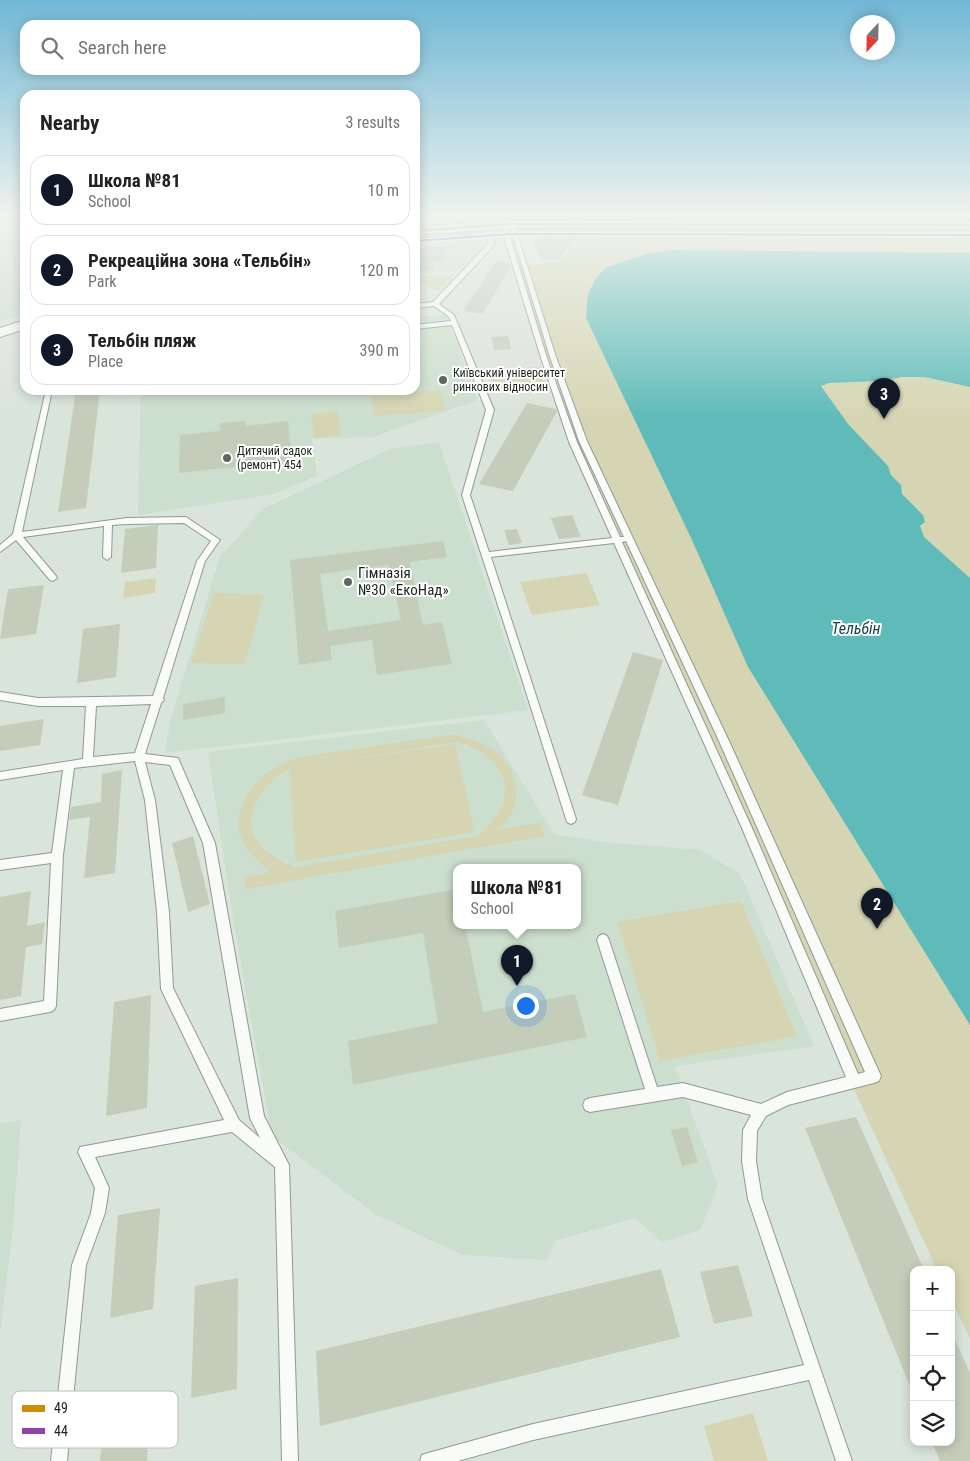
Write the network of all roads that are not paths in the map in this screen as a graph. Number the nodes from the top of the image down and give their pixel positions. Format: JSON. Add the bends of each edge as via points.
{"nodes":[{"id":1,"x":455,"y":283,"type":"edge"},
{"id":2,"x":523,"y":283,"type":"edge"},
{"id":3,"x":527,"y":283,"type":"edge"},
{"id":4,"x":435,"y":304,"type":"junction"},
{"id":5,"x":420,"y":306,"type":"edge"},
{"id":6,"x":454,"y":323,"type":"junction"},
{"id":7,"x":20,"y":326,"type":"edge"},
{"id":8,"x":420,"y":326,"type":"edge"},
{"id":9,"x":0,"y":334,"type":"edge"},
{"id":10,"x":48,"y":395,"type":"edge"},
{"id":11,"x":108,"y":524,"type":"junction"},
{"id":12,"x":17,"y":535,"type":"junction"},
{"id":13,"x":629,"y":538,"type":"junction"},
{"id":14,"x":618,"y":540,"type":"junction"},
{"id":15,"x":0,"y":549,"type":"edge"},
{"id":16,"x":485,"y":555,"type":"junction"},
{"id":17,"x":107,"y":557,"type":"dead end"},
{"id":18,"x":53,"y":578,"type":"dead end"},
{"id":19,"x":0,"y":696,"type":"edge"},
{"id":20,"x":159,"y":700,"type":"junction"},
{"id":21,"x":91,"y":702,"type":"junction"},
{"id":22,"x":139,"y":757,"type":"junction"},
{"id":23,"x":88,"y":762,"type":"junction"},
{"id":24,"x":68,"y":765,"type":"junction"},
{"id":25,"x":0,"y":776,"type":"edge"},
{"id":26,"x":571,"y":819,"type":"dead end"},
{"id":27,"x":57,"y":857,"type":"junction"},
{"id":28,"x":0,"y":865,"type":"edge"},
{"id":29,"x":603,"y":940,"type":"dead end"},
{"id":30,"x":0,"y":1015,"type":"edge"},
{"id":31,"x":854,"y":1081,"type":"junction"},
{"id":32,"x":653,"y":1094,"type":"junction"},
{"id":33,"x":590,"y":1105,"type":"dead end"},
{"id":34,"x":761,"y":1111,"type":"junction"},
{"id":35,"x":234,"y":1125,"type":"junction"},
{"id":36,"x":282,"y":1165,"type":"junction"},
{"id":37,"x":814,"y":1371,"type":"junction"},
{"id":38,"x":66,"y":1391,"type":"edge"},
{"id":39,"x":60,"y":1448,"type":"edge"},
{"id":40,"x":59,"y":1461,"type":"edge"},
{"id":41,"x":290,"y":1461,"type":"edge"},
{"id":42,"x":428,"y":1461,"type":"edge"},
{"id":43,"x":844,"y":1461,"type":"edge"}],
"edges":[{"from":1,"to":4,"type":"lane"},
{"from":2,"to":14,"type":"lane","via":[[544,358],[573,442]]},
{"from":3,"to":13,"type":"lane","via":[[583,441]]},
{"from":4,"to":5,"type":"lane"},
{"from":4,"to":6,"type":"lane","via":[[451,315]]},
{"from":6,"to":8,"type":"lane"},
{"from":6,"to":16,"type":"lane","via":[[490,410],[466,495]]},
{"from":7,"to":9,"type":"street"},
{"from":10,"to":12,"type":"lane"},
{"from":11,"to":12,"type":"lane"},
{"from":11,"to":17,"type":"lane"},
{"from":11,"to":20,"type":"lane","via":[[186,520],[216,540],[202,561]]},
{"from":12,"to":15,"type":"lane"},
{"from":12,"to":18,"type":"lane"},
{"from":13,"to":14,"type":"lane"},
{"from":13,"to":31,"type":"lane","via":[[874,1076]]},
{"from":14,"to":16,"type":"lane"},
{"from":14,"to":31,"type":"lane","via":[[748,828]]},
{"from":16,"to":26,"type":"lane"},
{"from":19,"to":21,"type":"lane","via":[[38,702]]},
{"from":20,"to":21,"type":"lane"},
{"from":20,"to":22,"type":"lane"},
{"from":21,"to":23,"type":"lane"},
{"from":22,"to":23,"type":"lane"},
{"from":22,"to":35,"type":"lane","via":[[150,800],[164,912],[167,988]]},
{"from":22,"to":36,"type":"lane","via":[[174,761],[209,843],[257,1118]]},
{"from":23,"to":24,"type":"lane"},
{"from":24,"to":25,"type":"lane"},
{"from":24,"to":27,"type":"lane"},
{"from":27,"to":28,"type":"lane"},
{"from":27,"to":30,"type":"lane","via":[[50,1006]]},
{"from":29,"to":32,"type":"lane"},
{"from":31,"to":34,"type":"lane","via":[[787,1099]]},
{"from":32,"to":33,"type":"lane"},
{"from":32,"to":34,"type":"lane","via":[[683,1090]]},
{"from":34,"to":37,"type":"lane","via":[[750,1130],[749,1161],[755,1199]]},
{"from":35,"to":36,"type":"lane"},
{"from":35,"to":38,"type":"lane","via":[[85,1152],[102,1188],[98,1213],[79,1265]]},
{"from":36,"to":41,"type":"lane"},
{"from":37,"to":42,"type":"lane","via":[[533,1432]]},
{"from":37,"to":43,"type":"lane"},
{"from":39,"to":40,"type":"lane"}]}
